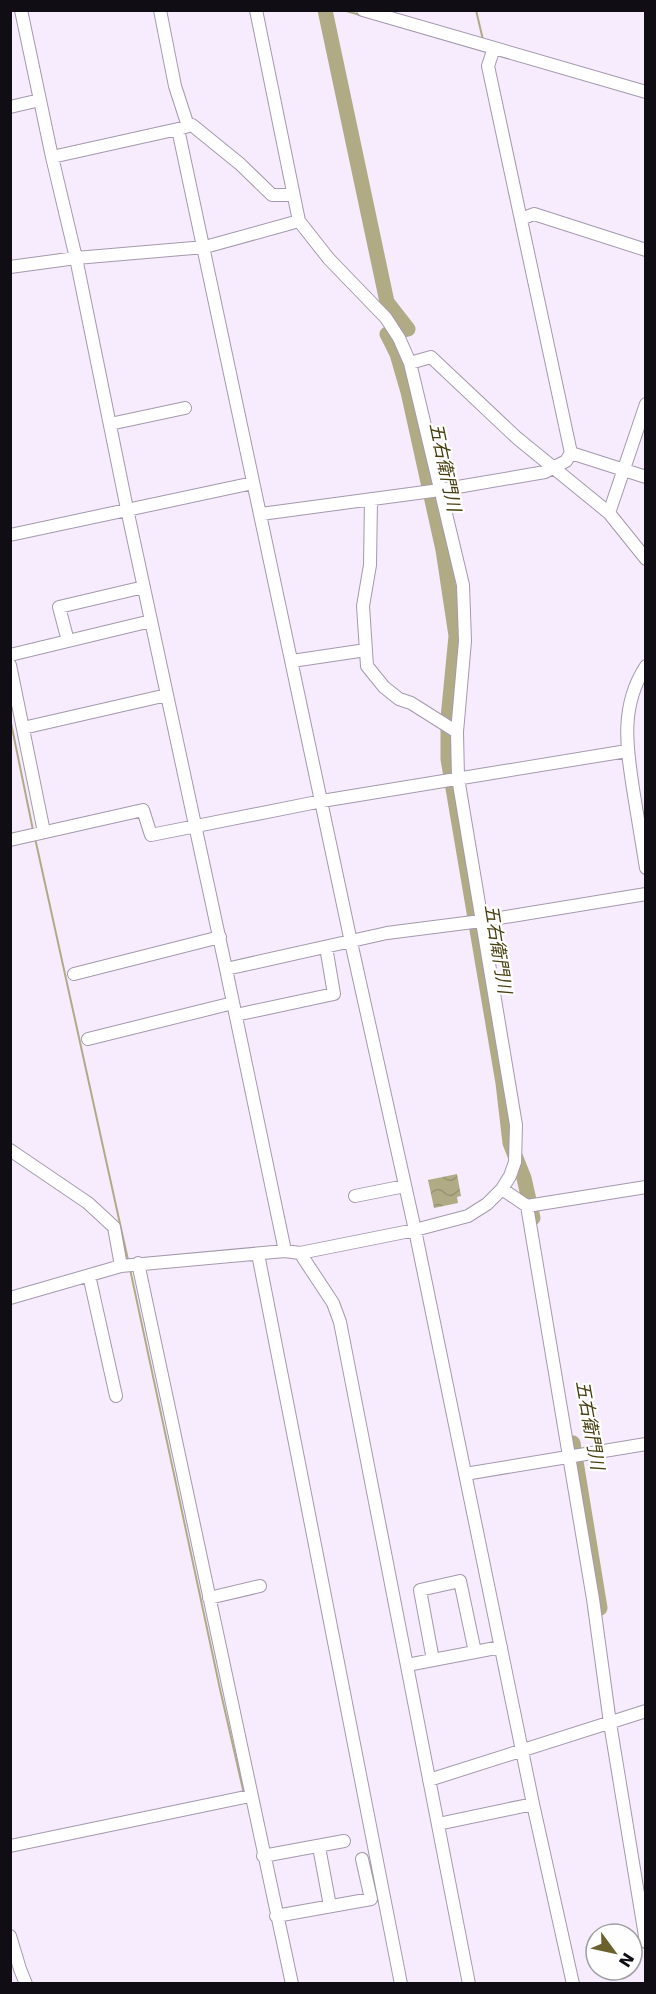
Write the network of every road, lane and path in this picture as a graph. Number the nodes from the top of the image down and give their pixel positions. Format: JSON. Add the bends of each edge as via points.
{"nodes":[{"id":1,"x":21,"y":10,"type":"edge"},
{"id":2,"x":160,"y":10,"type":"edge"},
{"id":3,"x":256,"y":10,"type":"edge"},
{"id":4,"x":363,"y":10,"type":"edge"},
{"id":5,"x":494,"y":48,"type":"junction"},
{"id":6,"x":645,"y":92,"type":"edge"},
{"id":7,"x":40,"y":100,"type":"junction"},
{"id":8,"x":10,"y":107,"type":"edge"},
{"id":9,"x":183,"y":128,"type":"junction"},
{"id":10,"x":52,"y":157,"type":"junction"},
{"id":11,"x":294,"y":195,"type":"junction"},
{"id":12,"x":521,"y":219,"type":"junction"},
{"id":13,"x":299,"y":221,"type":"junction"},
{"id":14,"x":204,"y":247,"type":"junction"},
{"id":15,"x":645,"y":250,"type":"edge"},
{"id":16,"x":76,"y":258,"type":"junction"},
{"id":17,"x":10,"y":267,"type":"edge"},
{"id":18,"x":410,"y":363,"type":"junction"},
{"id":19,"x":645,"y":404,"type":"edge"},
{"id":20,"x":185,"y":408,"type":"dead end"},
{"id":21,"x":110,"y":424,"type":"junction"},
{"id":22,"x":571,"y":453,"type":"junction"},
{"id":23,"x":555,"y":468,"type":"junction"},
{"id":24,"x":624,"y":471,"type":"junction"},
{"id":25,"x":645,"y":477,"type":"edge"},
{"id":26,"x":253,"y":483,"type":"junction"},
{"id":27,"x":440,"y":490,"type":"junction"},
{"id":28,"x":371,"y":499,"type":"junction"},
{"id":29,"x":127,"y":509,"type":"junction"},
{"id":30,"x":609,"y":513,"type":"junction"},
{"id":31,"x":261,"y":514,"type":"junction"},
{"id":32,"x":10,"y":535,"type":"edge"},
{"id":33,"x":645,"y":559,"type":"edge"},
{"id":34,"x":144,"y":587,"type":"junction"},
{"id":35,"x":151,"y":621,"type":"junction"},
{"id":36,"x":69,"y":641,"type":"junction"},
{"id":37,"x":366,"y":650,"type":"junction"},
{"id":38,"x":10,"y":655,"type":"edge"},
{"id":39,"x":292,"y":661,"type":"junction"},
{"id":40,"x":10,"y":665,"type":"edge"},
{"id":41,"x":645,"y":666,"type":"edge"},
{"id":42,"x":167,"y":695,"type":"junction"},
{"id":43,"x":23,"y":728,"type":"junction"},
{"id":44,"x":457,"y":732,"type":"junction"},
{"id":45,"x":627,"y":751,"type":"junction"},
{"id":46,"x":458,"y":778,"type":"junction"},
{"id":47,"x":322,"y":801,"type":"junction"},
{"id":48,"x":195,"y":826,"type":"junction"},
{"id":49,"x":44,"y":832,"type":"junction"},
{"id":50,"x":10,"y":840,"type":"edge"},
{"id":51,"x":645,"y":868,"type":"edge"},
{"id":52,"x":645,"y":894,"type":"edge"},
{"id":53,"x":482,"y":921,"type":"junction"},
{"id":54,"x":220,"y":937,"type":"junction"},
{"id":55,"x":351,"y":942,"type":"junction"},
{"id":56,"x":326,"y":947,"type":"junction"},
{"id":57,"x":226,"y":969,"type":"junction"},
{"id":58,"x":74,"y":974,"type":"dead end"},
{"id":59,"x":235,"y":1009,"type":"junction"},
{"id":60,"x":88,"y":1039,"type":"dead end"},
{"id":61,"x":10,"y":1150,"type":"edge"},
{"id":62,"x":405,"y":1186,"type":"junction"},
{"id":63,"x":645,"y":1187,"type":"edge"},
{"id":64,"x":502,"y":1188,"type":"junction"},
{"id":65,"x":354,"y":1196,"type":"dead end"},
{"id":66,"x":527,"y":1206,"type":"junction"},
{"id":67,"x":415,"y":1230,"type":"junction"},
{"id":68,"x":326,"y":1249,"type":"junction"},
{"id":69,"x":285,"y":1251,"type":"junction"},
{"id":70,"x":300,"y":1253,"type":"junction"},
{"id":71,"x":258,"y":1254,"type":"junction"},
{"id":72,"x":138,"y":1263,"type":"junction"},
{"id":73,"x":121,"y":1266,"type":"junction"},
{"id":74,"x":89,"y":1275,"type":"junction"},
{"id":75,"x":316,"y":1276,"type":"junction"},
{"id":76,"x":10,"y":1298,"type":"edge"},
{"id":77,"x":116,"y":1396,"type":"dead end"},
{"id":78,"x":645,"y":1444,"type":"edge"},
{"id":79,"x":570,"y":1456,"type":"junction"},
{"id":80,"x":465,"y":1474,"type":"junction"},
{"id":81,"x":260,"y":1586,"type":"dead end"},
{"id":82,"x":209,"y":1598,"type":"junction"},
{"id":83,"x":501,"y":1647,"type":"junction"},
{"id":84,"x":475,"y":1652,"type":"junction"},
{"id":85,"x":433,"y":1660,"type":"junction"},
{"id":86,"x":407,"y":1665,"type":"junction"},
{"id":87,"x":645,"y":1711,"type":"edge"},
{"id":88,"x":609,"y":1722,"type":"junction"},
{"id":89,"x":523,"y":1750,"type":"junction"},
{"id":90,"x":429,"y":1780,"type":"junction"},
{"id":91,"x":250,"y":1796,"type":"junction"},
{"id":92,"x":533,"y":1804,"type":"junction"},
{"id":93,"x":438,"y":1824,"type":"junction"},
{"id":94,"x":344,"y":1840,"type":"dead end"},
{"id":95,"x":10,"y":1846,"type":"edge"},
{"id":96,"x":319,"y":1847,"type":"junction"},
{"id":97,"x":263,"y":1856,"type":"junction"},
{"id":98,"x":362,"y":1859,"type":"dead end"},
{"id":99,"x":330,"y":1906,"type":"junction"},
{"id":100,"x":276,"y":1916,"type":"junction"},
{"id":101,"x":10,"y":1936,"type":"edge"},
{"id":102,"x":645,"y":1942,"type":"edge"},
{"id":103,"x":26,"y":1983,"type":"edge"},
{"id":104,"x":292,"y":1983,"type":"edge"},
{"id":105,"x":401,"y":1983,"type":"edge"},
{"id":106,"x":469,"y":1983,"type":"edge"},
{"id":107,"x":573,"y":1983,"type":"edge"}],
"edges":[{"from":1,"to":7,"type":"street"},
{"from":2,"to":9,"type":"street"},
{"from":3,"to":11,"type":"street"},
{"from":4,"to":5,"type":"street"},
{"from":5,"to":6,"type":"street"},
{"from":5,"to":12,"type":"street","via":[[488,66]]},
{"from":7,"to":8,"type":"street"},
{"from":7,"to":10,"type":"street"},
{"from":9,"to":10,"type":"street"},
{"from":9,"to":11,"type":"street","via":[[192,124],[272,195]]},
{"from":9,"to":14,"type":"street"},
{"from":10,"to":16,"type":"street"},
{"from":11,"to":13,"type":"street"},
{"from":12,"to":15,"type":"street","via":[[534,214]]},
{"from":12,"to":22,"type":"street"},
{"from":13,"to":14,"type":"street"},
{"from":13,"to":18,"type":"street","via":[[329,259],[386,318]]},
{"from":14,"to":16,"type":"street"},
{"from":14,"to":26,"type":"street"},
{"from":16,"to":17,"type":"street"},
{"from":16,"to":21,"type":"street"},
{"from":18,"to":23,"type":"street","via":[[431,357]]},
{"from":18,"to":27,"type":"street"},
{"from":19,"to":24,"type":"street"},
{"from":20,"to":21,"type":"street"},
{"from":21,"to":29,"type":"street"},
{"from":22,"to":23,"type":"street"},
{"from":22,"to":24,"type":"street"},
{"from":23,"to":27,"type":"street"},
{"from":23,"to":30,"type":"street"},
{"from":24,"to":25,"type":"street"},
{"from":24,"to":30,"type":"street"},
{"from":26,"to":29,"type":"street"},
{"from":26,"to":31,"type":"street"},
{"from":27,"to":28,"type":"street"},
{"from":27,"to":44,"type":"street","via":[[463,585],[465,641]]},
{"from":28,"to":31,"type":"street"},
{"from":28,"to":37,"type":"street","via":[[370,565],[363,606]]},
{"from":29,"to":32,"type":"street"},
{"from":29,"to":34,"type":"street"},
{"from":30,"to":33,"type":"street"},
{"from":31,"to":39,"type":"street"},
{"from":34,"to":35,"type":"street"},
{"from":34,"to":36,"type":"street","via":[[60,607]]},
{"from":35,"to":36,"type":"street"},
{"from":35,"to":42,"type":"street"},
{"from":36,"to":38,"type":"street"},
{"from":37,"to":39,"type":"street"},
{"from":37,"to":44,"type":"street","via":[[368,666],[384,687]]},
{"from":39,"to":47,"type":"street"},
{"from":40,"to":43,"type":"street"},
{"from":41,"to":45,"type":"street","via":[[629,702]]},
{"from":42,"to":43,"type":"street"},
{"from":42,"to":48,"type":"street"},
{"from":43,"to":49,"type":"street"},
{"from":44,"to":46,"type":"street"},
{"from":45,"to":46,"type":"street"},
{"from":45,"to":51,"type":"street"},
{"from":46,"to":47,"type":"street"},
{"from":46,"to":53,"type":"street"},
{"from":47,"to":48,"type":"street"},
{"from":47,"to":55,"type":"street"},
{"from":48,"to":49,"type":"street","via":[[151,835],[143,810]]},
{"from":48,"to":54,"type":"street"},
{"from":49,"to":50,"type":"street"},
{"from":52,"to":53,"type":"street"},
{"from":53,"to":55,"type":"street","via":[[387,933]]},
{"from":53,"to":64,"type":"street","via":[[516,1125],[515,1162]]},
{"from":54,"to":57,"type":"street"},
{"from":54,"to":58,"type":"street"},
{"from":55,"to":56,"type":"street"},
{"from":55,"to":62,"type":"street"},
{"from":56,"to":57,"type":"street"},
{"from":56,"to":59,"type":"street","via":[[334,994]]},
{"from":57,"to":59,"type":"street"},
{"from":59,"to":60,"type":"street"},
{"from":59,"to":69,"type":"street"},
{"from":61,"to":73,"type":"street","via":[[88,1203],[114,1227]]},
{"from":62,"to":65,"type":"street"},
{"from":62,"to":67,"type":"street"},
{"from":63,"to":66,"type":"street"},
{"from":64,"to":66,"type":"street"},
{"from":64,"to":67,"type":"street","via":[[468,1216]]},
{"from":66,"to":79,"type":"street"},
{"from":67,"to":68,"type":"street"},
{"from":67,"to":80,"type":"street"},
{"from":68,"to":70,"type":"street"},
{"from":68,"to":75,"type":"street","via":[[318,1260]]},
{"from":69,"to":70,"type":"street"},
{"from":69,"to":71,"type":"street"},
{"from":70,"to":75,"type":"street"},
{"from":71,"to":72,"type":"street"},
{"from":71,"to":105,"type":"street"},
{"from":72,"to":73,"type":"street"},
{"from":72,"to":82,"type":"street"},
{"from":73,"to":74,"type":"street"},
{"from":74,"to":76,"type":"street"},
{"from":74,"to":77,"type":"street"},
{"from":75,"to":86,"type":"street","via":[[340,1322]]},
{"from":78,"to":79,"type":"street"},
{"from":79,"to":80,"type":"street"},
{"from":79,"to":88,"type":"street"},
{"from":80,"to":83,"type":"street"},
{"from":81,"to":82,"type":"street"},
{"from":82,"to":91,"type":"street"},
{"from":83,"to":84,"type":"street"},
{"from":83,"to":89,"type":"street"},
{"from":84,"to":85,"type":"street"},
{"from":84,"to":85,"type":"street","via":[[460,1581],[420,1590]]},
{"from":85,"to":86,"type":"street"},
{"from":86,"to":90,"type":"street"},
{"from":87,"to":88,"type":"street"},
{"from":88,"to":89,"type":"street"},
{"from":88,"to":102,"type":"street"},
{"from":89,"to":90,"type":"street"},
{"from":89,"to":92,"type":"street"},
{"from":90,"to":93,"type":"street"},
{"from":91,"to":95,"type":"street"},
{"from":91,"to":97,"type":"street"},
{"from":92,"to":93,"type":"street"},
{"from":92,"to":107,"type":"street"},
{"from":93,"to":106,"type":"street"},
{"from":94,"to":96,"type":"street"},
{"from":96,"to":97,"type":"street"},
{"from":96,"to":99,"type":"street"},
{"from":97,"to":100,"type":"street"},
{"from":98,"to":99,"type":"street","via":[[371,1899]]},
{"from":99,"to":100,"type":"street"},
{"from":100,"to":104,"type":"street"},
{"from":101,"to":103,"type":"street"}]}
